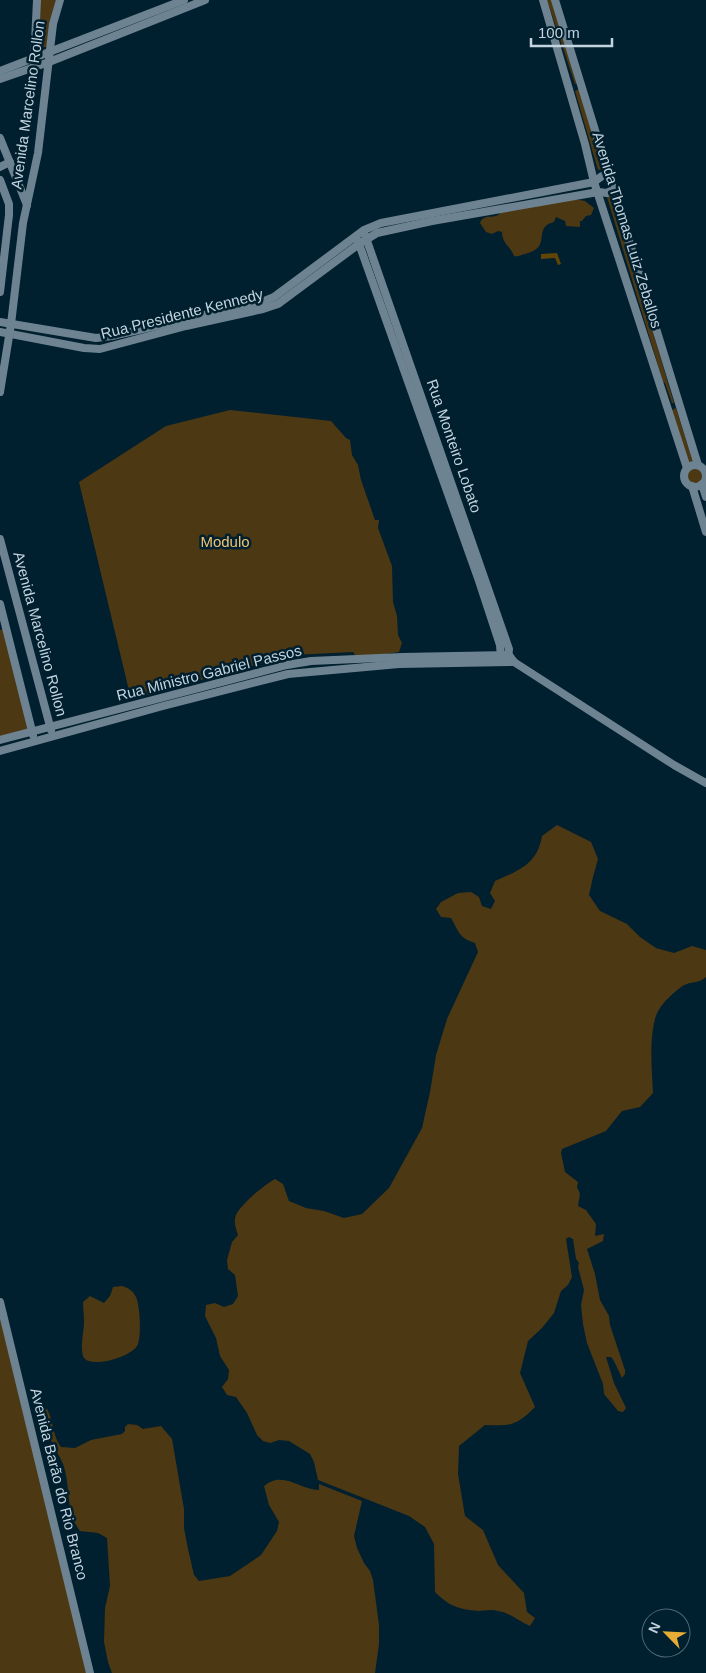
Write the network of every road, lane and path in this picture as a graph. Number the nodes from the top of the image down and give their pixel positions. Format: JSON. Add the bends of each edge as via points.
{"nodes":[{"id":1,"x":37,"y":0,"type":"edge"},
{"id":2,"x":60,"y":0,"type":"edge"},
{"id":3,"x":184,"y":0,"type":"edge"},
{"id":4,"x":205,"y":0,"type":"edge"},
{"id":5,"x":544,"y":0,"type":"edge"},
{"id":6,"x":555,"y":0,"type":"edge"},
{"id":7,"x":101,"y":37,"type":"junction"},
{"id":8,"x":50,"y":52,"type":"junction"},
{"id":9,"x":34,"y":59,"type":"junction"},
{"id":10,"x":49,"y":62,"type":"junction"},
{"id":11,"x":34,"y":67,"type":"junction"},
{"id":12,"x":0,"y":71,"type":"edge"},
{"id":13,"x":0,"y":79,"type":"edge"},
{"id":14,"x":581,"y":85,"type":"junction"},
{"id":15,"x":570,"y":89,"type":"junction"},
{"id":16,"x":0,"y":138,"type":"edge"},
{"id":17,"x":10,"y":162,"type":"junction"},
{"id":18,"x":0,"y":166,"type":"edge"},
{"id":19,"x":610,"y":176,"type":"junction"},
{"id":20,"x":0,"y":180,"type":"edge"},
{"id":21,"x":594,"y":182,"type":"junction"},
{"id":22,"x":614,"y":189,"type":"junction"},
{"id":23,"x":598,"y":192,"type":"junction"},
{"id":24,"x":27,"y":205,"type":"junction"},
{"id":25,"x":364,"y":230,"type":"junction"},
{"id":26,"x":366,"y":239,"type":"junction"},
{"id":27,"x":357,"y":240,"type":"junction"},
{"id":28,"x":0,"y":292,"type":"edge"},
{"id":29,"x":0,"y":322,"type":"edge"},
{"id":30,"x":11,"y":324,"type":"junction"},
{"id":31,"x":0,"y":332,"type":"edge"},
{"id":32,"x":9,"y":333,"type":"junction"},
{"id":33,"x":0,"y":392,"type":"edge"},
{"id":34,"x":679,"y":405,"type":"junction"},
{"id":35,"x":668,"y":408,"type":"junction"},
{"id":36,"x":442,"y":466,"type":"junction"},
{"id":37,"x":698,"y":466,"type":"junction"},
{"id":38,"x":687,"y":468,"type":"junction"},
{"id":39,"x":702,"y":484,"type":"junction"},
{"id":40,"x":692,"y":486,"type":"junction"},
{"id":41,"x":706,"y":497,"type":"edge"},
{"id":42,"x":706,"y":532,"type":"edge"},
{"id":43,"x":0,"y":539,"type":"edge"},
{"id":44,"x":2,"y":557,"type":"edge"},
{"id":45,"x":0,"y":604,"type":"edge"},
{"id":46,"x":506,"y":659,"type":"junction"},
{"id":47,"x":162,"y":702,"type":"junction"},
{"id":48,"x":50,"y":726,"type":"junction"},
{"id":49,"x":32,"y":731,"type":"junction"},
{"id":50,"x":52,"y":737,"type":"junction"},
{"id":51,"x":0,"y":740,"type":"edge"},
{"id":52,"x":35,"y":742,"type":"junction"},
{"id":53,"x":0,"y":751,"type":"edge"},
{"id":54,"x":706,"y":784,"type":"edge"},
{"id":55,"x":0,"y":1302,"type":"edge"},
{"id":56,"x":90,"y":1673,"type":"edge"}],
"edges":[{"from":1,"to":9,"type":"street","name":"Avenida Marcelino Rollon"},
{"from":2,"to":8,"type":"street","name":"Avenida Marcelino Rollon","via":[[52,24]]},
{"from":3,"to":7,"type":"street"},
{"from":4,"to":7,"type":"street"},
{"from":5,"to":15,"type":"street","name":"Avenida Thomas Luiz Zeballos"},
{"from":6,"to":14,"type":"street","name":"Avenida Thomas Luiz Zeballos"},
{"from":7,"to":8,"type":"street"},
{"from":7,"to":10,"type":"street"},
{"from":8,"to":9,"type":"street"},
{"from":8,"to":10,"type":"street","name":"Avenida Marcelino Rollon"},
{"from":9,"to":11,"type":"street","name":"Avenida Marcelino Rollon"},
{"from":9,"to":12,"type":"street"},
{"from":10,"to":11,"type":"street"},
{"from":10,"to":24,"type":"street","name":"Avenida Marcelino Rollon","via":[[38,153]]},
{"from":11,"to":13,"type":"street"},
{"from":14,"to":15,"type":"street"},
{"from":14,"to":19,"type":"street","name":"Avenida Thomas Luiz Zeballos"},
{"from":15,"to":21,"type":"street","name":"Avenida Thomas Luiz Zeballos"},
{"from":16,"to":17,"type":"street"},
{"from":17,"to":18,"type":"street"},
{"from":17,"to":24,"type":"street"},
{"from":19,"to":21,"type":"street","name":"Rua Presidente Kennedy","via":[[602,176]]},
{"from":19,"to":22,"type":"street","name":"Avenida Thomas Luiz Zeballos"},
{"from":20,"to":28,"type":"street","name":"Avenida Marcelino Rollon","via":[[9,204]]},
{"from":21,"to":23,"type":"street","name":"Avenida Thomas Luiz Zeballos"},
{"from":21,"to":25,"type":"street","name":"Rua Presidente Kennedy","via":[[381,223]]},
{"from":22,"to":23,"type":"street","name":"Rua Presidente Kennedy"},
{"from":22,"to":34,"type":"street","name":"Avenida Thomas Luiz Zeballos"},
{"from":23,"to":26,"type":"street","name":"Rua Presidente Kennedy","via":[[392,228]]},
{"from":23,"to":35,"type":"street","name":"Avenida Thomas Luiz Zeballos"},
{"from":24,"to":30,"type":"street","name":"Avenida Marcelino Rollon","via":[[22,223]]},
{"from":25,"to":26,"type":"street","name":"Rua Monteiro Lobato"},
{"from":25,"to":27,"type":"street","name":"Rua Presidente Kennedy"},
{"from":26,"to":27,"type":"street","name":"Rua Presidente Kennedy"},
{"from":26,"to":36,"type":"street","name":"Rua Monteiro Lobato"},
{"from":27,"to":30,"type":"street","name":"Rua Presidente Kennedy","via":[[262,302],[96,338]]},
{"from":27,"to":32,"type":"street","name":"Rua Presidente Kennedy","via":[[278,304],[263,309],[100,349]]},
{"from":27,"to":36,"type":"street","name":"Rua Monteiro Lobato"},
{"from":29,"to":30,"type":"street","name":"Rua Presidente Kennedy"},
{"from":30,"to":32,"type":"street","name":"Avenida Marcelino Rollon"},
{"from":31,"to":32,"type":"street","name":"Rua Presidente Kennedy"},
{"from":32,"to":33,"type":"street","name":"Avenida Marcelino Rollon"},
{"from":34,"to":35,"type":"street"},
{"from":34,"to":37,"type":"street","name":"Avenida Thomas Luiz Zeballos"},
{"from":35,"to":38,"type":"street","name":"Avenida Thomas Luiz Zeballos"},
{"from":36,"to":46,"type":"street","name":"Rua Monteiro Lobato","via":[[509,649]]},
{"from":37,"to":38,"type":"street"},
{"from":37,"to":39,"type":"street","via":[[705,474]]},
{"from":38,"to":40,"type":"street","via":[[684,478]]},
{"from":39,"to":40,"type":"street"},
{"from":39,"to":41,"type":"street"},
{"from":40,"to":42,"type":"street"},
{"from":43,"to":44,"type":"street","name":"Avenida Marcelino Rollon"},
{"from":44,"to":48,"type":"street","name":"Avenida Marcelino Rollon"},
{"from":45,"to":49,"type":"street","name":"Avenida Marcelino Rollon"},
{"from":46,"to":47,"type":"street","name":"Rua Ministro Gabriel Passos","via":[[311,661],[287,665]]},
{"from":46,"to":54,"type":"street"},
{"from":47,"to":48,"type":"street","name":"Rua Ministro Gabriel Passos"},
{"from":47,"to":50,"type":"street","name":"Rua Ministro Gabriel Passos"},
{"from":48,"to":49,"type":"street","name":"Rua Ministro Gabriel Passos"},
{"from":48,"to":50,"type":"street","name":"Avenida Marcelino Rollon"},
{"from":49,"to":51,"type":"street","name":"Rua Ministro Gabriel Passos"},
{"from":49,"to":52,"type":"street","name":"Avenida Marcelino Rollon"},
{"from":50,"to":52,"type":"street","name":"Rua Ministro Gabriel Passos"},
{"from":52,"to":53,"type":"street","name":"Rua Ministro Gabriel Passos"},
{"from":55,"to":56,"type":"street","name":"Avenida Barão do Rio Branco"}]}
